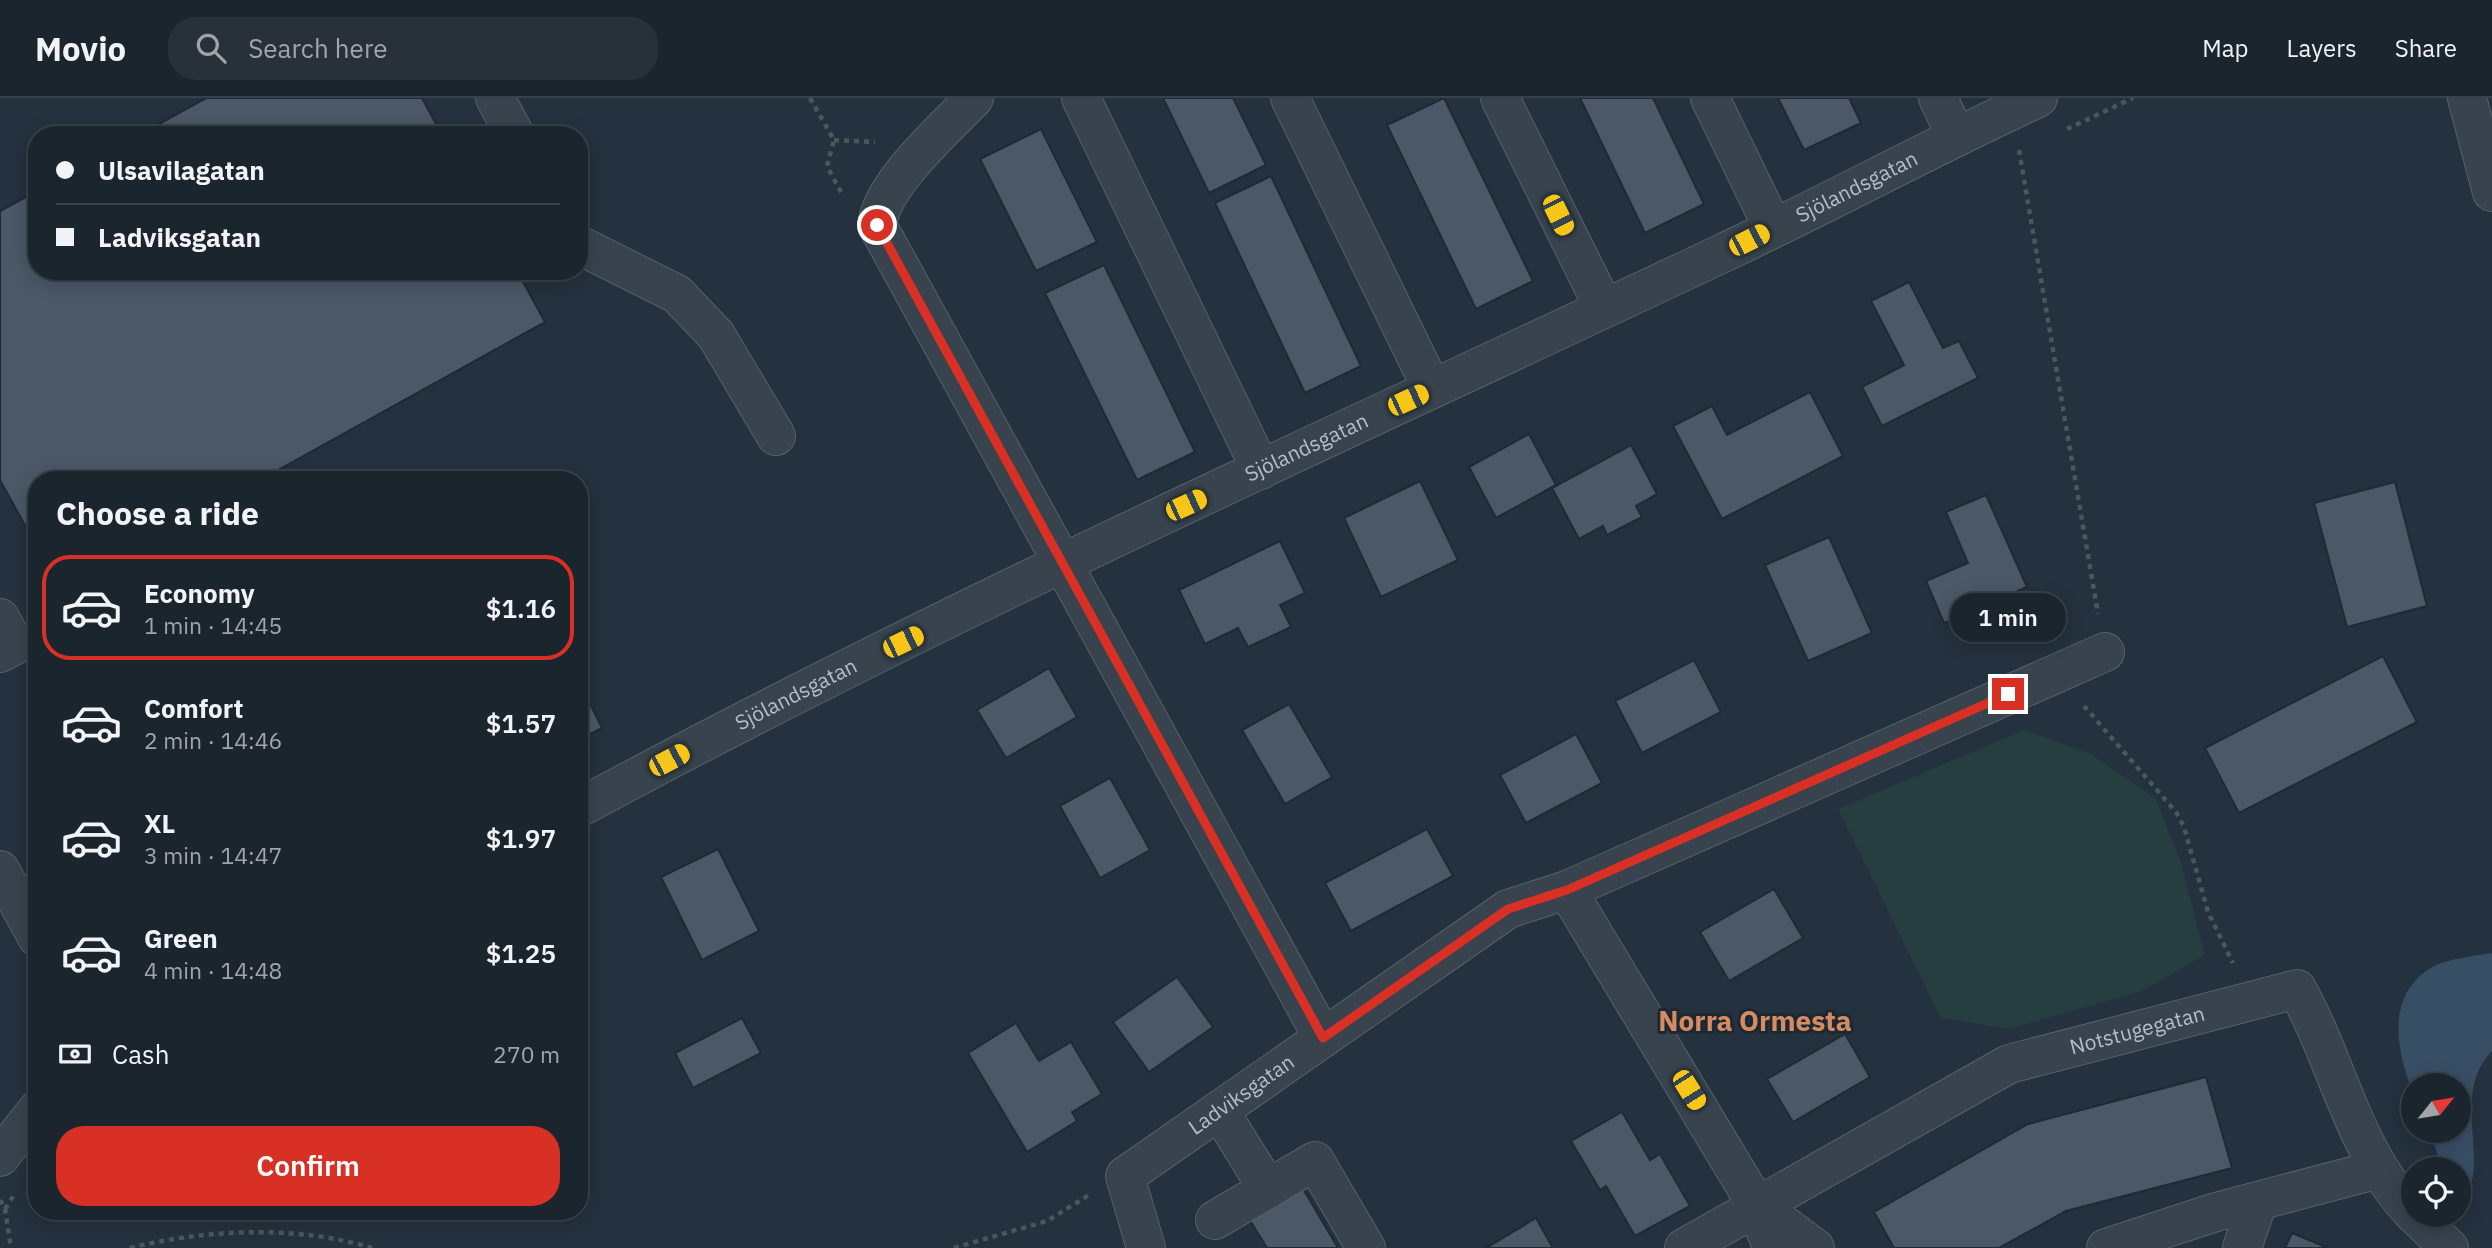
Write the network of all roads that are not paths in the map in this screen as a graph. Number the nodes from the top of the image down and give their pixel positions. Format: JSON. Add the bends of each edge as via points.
{"nodes":[{"id":1,"x":495,"y":98,"type":"edge"},
{"id":2,"x":974,"y":98,"type":"edge"},
{"id":3,"x":1081,"y":98,"type":"edge"},
{"id":4,"x":1290,"y":98,"type":"edge"},
{"id":5,"x":1500,"y":98,"type":"edge"},
{"id":6,"x":1710,"y":98,"type":"edge"},
{"id":7,"x":1938,"y":98,"type":"edge"},
{"id":8,"x":2038,"y":98,"type":"edge"},
{"id":9,"x":2467,"y":98,"type":"edge"},
{"id":10,"x":510,"y":126,"type":"edge"},
{"id":11,"x":1956,"y":136,"type":"junction"},
{"id":12,"x":2492,"y":192,"type":"edge"},
{"id":13,"x":1773,"y":228,"type":"junction"},
{"id":14,"x":588,"y":250,"type":"edge"},
{"id":15,"x":1604,"y":308,"type":"junction"},
{"id":16,"x":1432,"y":389,"type":"junction"},
{"id":17,"x":776,"y":436,"type":"dead end"},
{"id":18,"x":1261,"y":470,"type":"junction"},
{"id":19,"x":1063,"y":563,"type":"junction"},
{"id":20,"x":0,"y":618,"type":"edge"},
{"id":21,"x":2105,"y":652,"type":"road end"},
{"id":22,"x":0,"y":653,"type":"edge"},
{"id":23,"x":588,"y":803,"type":"edge"},
{"id":24,"x":0,"y":870,"type":"edge"},
{"id":25,"x":1567,"y":890,"type":"junction"},
{"id":26,"x":28,"y":921,"type":"edge"},
{"id":27,"x":1323,"y":1038,"type":"junction"},
{"id":28,"x":28,"y":1104,"type":"edge"},
{"id":29,"x":1219,"y":1110,"type":"junction"},
{"id":30,"x":0,"y":1113,"type":"edge"},
{"id":31,"x":28,"y":1121,"type":"edge"},
{"id":32,"x":0,"y":1157,"type":"edge"},
{"id":33,"x":2379,"y":1169,"type":"junction"},
{"id":34,"x":1268,"y":1189,"type":"junction"},
{"id":35,"x":2401,"y":1197,"type":"edge"},
{"id":36,"x":2258,"y":1201,"type":"junction"},
{"id":37,"x":1756,"y":1204,"type":"junction"},
{"id":38,"x":1215,"y":1220,"type":"dead end"},
{"id":39,"x":2427,"y":1227,"type":"edge"},
{"id":40,"x":1146,"y":1248,"type":"edge"},
{"id":41,"x":1366,"y":1248,"type":"edge"},
{"id":42,"x":1684,"y":1248,"type":"edge"},
{"id":43,"x":1772,"y":1248,"type":"edge"},
{"id":44,"x":1815,"y":1248,"type":"edge"},
{"id":45,"x":2106,"y":1248,"type":"edge"},
{"id":46,"x":2242,"y":1248,"type":"edge"},
{"id":47,"x":2449,"y":1248,"type":"edge"}],
"edges":[{"from":1,"to":10,"type":"street"},
{"from":2,"to":19,"type":"street","via":[[889,194],[877,225]]},
{"from":3,"to":18,"type":"street"},
{"from":4,"to":16,"type":"street"},
{"from":5,"to":15,"type":"street"},
{"from":6,"to":13,"type":"street"},
{"from":7,"to":11,"type":"street"},
{"from":8,"to":11,"type":"street","name":"Sjölandsgatan"},
{"from":9,"to":12,"type":"street"},
{"from":11,"to":13,"type":"street","name":"Sjölandsgatan"},
{"from":13,"to":15,"type":"street","name":"Sjölandsgatan"},
{"from":14,"to":17,"type":"street","via":[[677,295],[716,335]]},
{"from":15,"to":16,"type":"street","name":"Sjölandsgatan"},
{"from":16,"to":18,"type":"street","name":"Sjölandsgatan"},
{"from":18,"to":19,"type":"street","name":"Sjölandsgatan"},
{"from":19,"to":23,"type":"street","name":"Sjölandsgatan","via":[[713,735]]},
{"from":19,"to":27,"type":"street"},
{"from":20,"to":22,"type":"street","via":[[15,645]]},
{"from":21,"to":25,"type":"street","name":"Ladviksgatan"},
{"from":24,"to":26,"type":"street"},
{"from":25,"to":27,"type":"street","name":"Ladviksgatan","via":[[1508,909]]},
{"from":25,"to":37,"type":"street"},
{"from":27,"to":29,"type":"street","name":"Ladviksgatan"},
{"from":28,"to":30,"type":"street"},
{"from":29,"to":34,"type":"street"},
{"from":29,"to":40,"type":"street","name":"Ladviksgatan","via":[[1125,1176]]},
{"from":31,"to":32,"type":"street"},
{"from":33,"to":35,"type":"street","name":"Notstugegatan"},
{"from":33,"to":36,"type":"street"},
{"from":33,"to":37,"type":"street","name":"Notstugegatan","via":[[2355,1122],[2318,1026],[2297,989],[2009,1064]]},
{"from":34,"to":38,"type":"street"},
{"from":34,"to":41,"type":"street","via":[[1315,1161]]},
{"from":36,"to":45,"type":"street"},
{"from":36,"to":46,"type":"street"},
{"from":37,"to":42,"type":"street","name":"Notstugegatan"},
{"from":37,"to":43,"type":"street"},
{"from":37,"to":44,"type":"street"},
{"from":39,"to":47,"type":"street","name":"Notstugegatan"}]}
